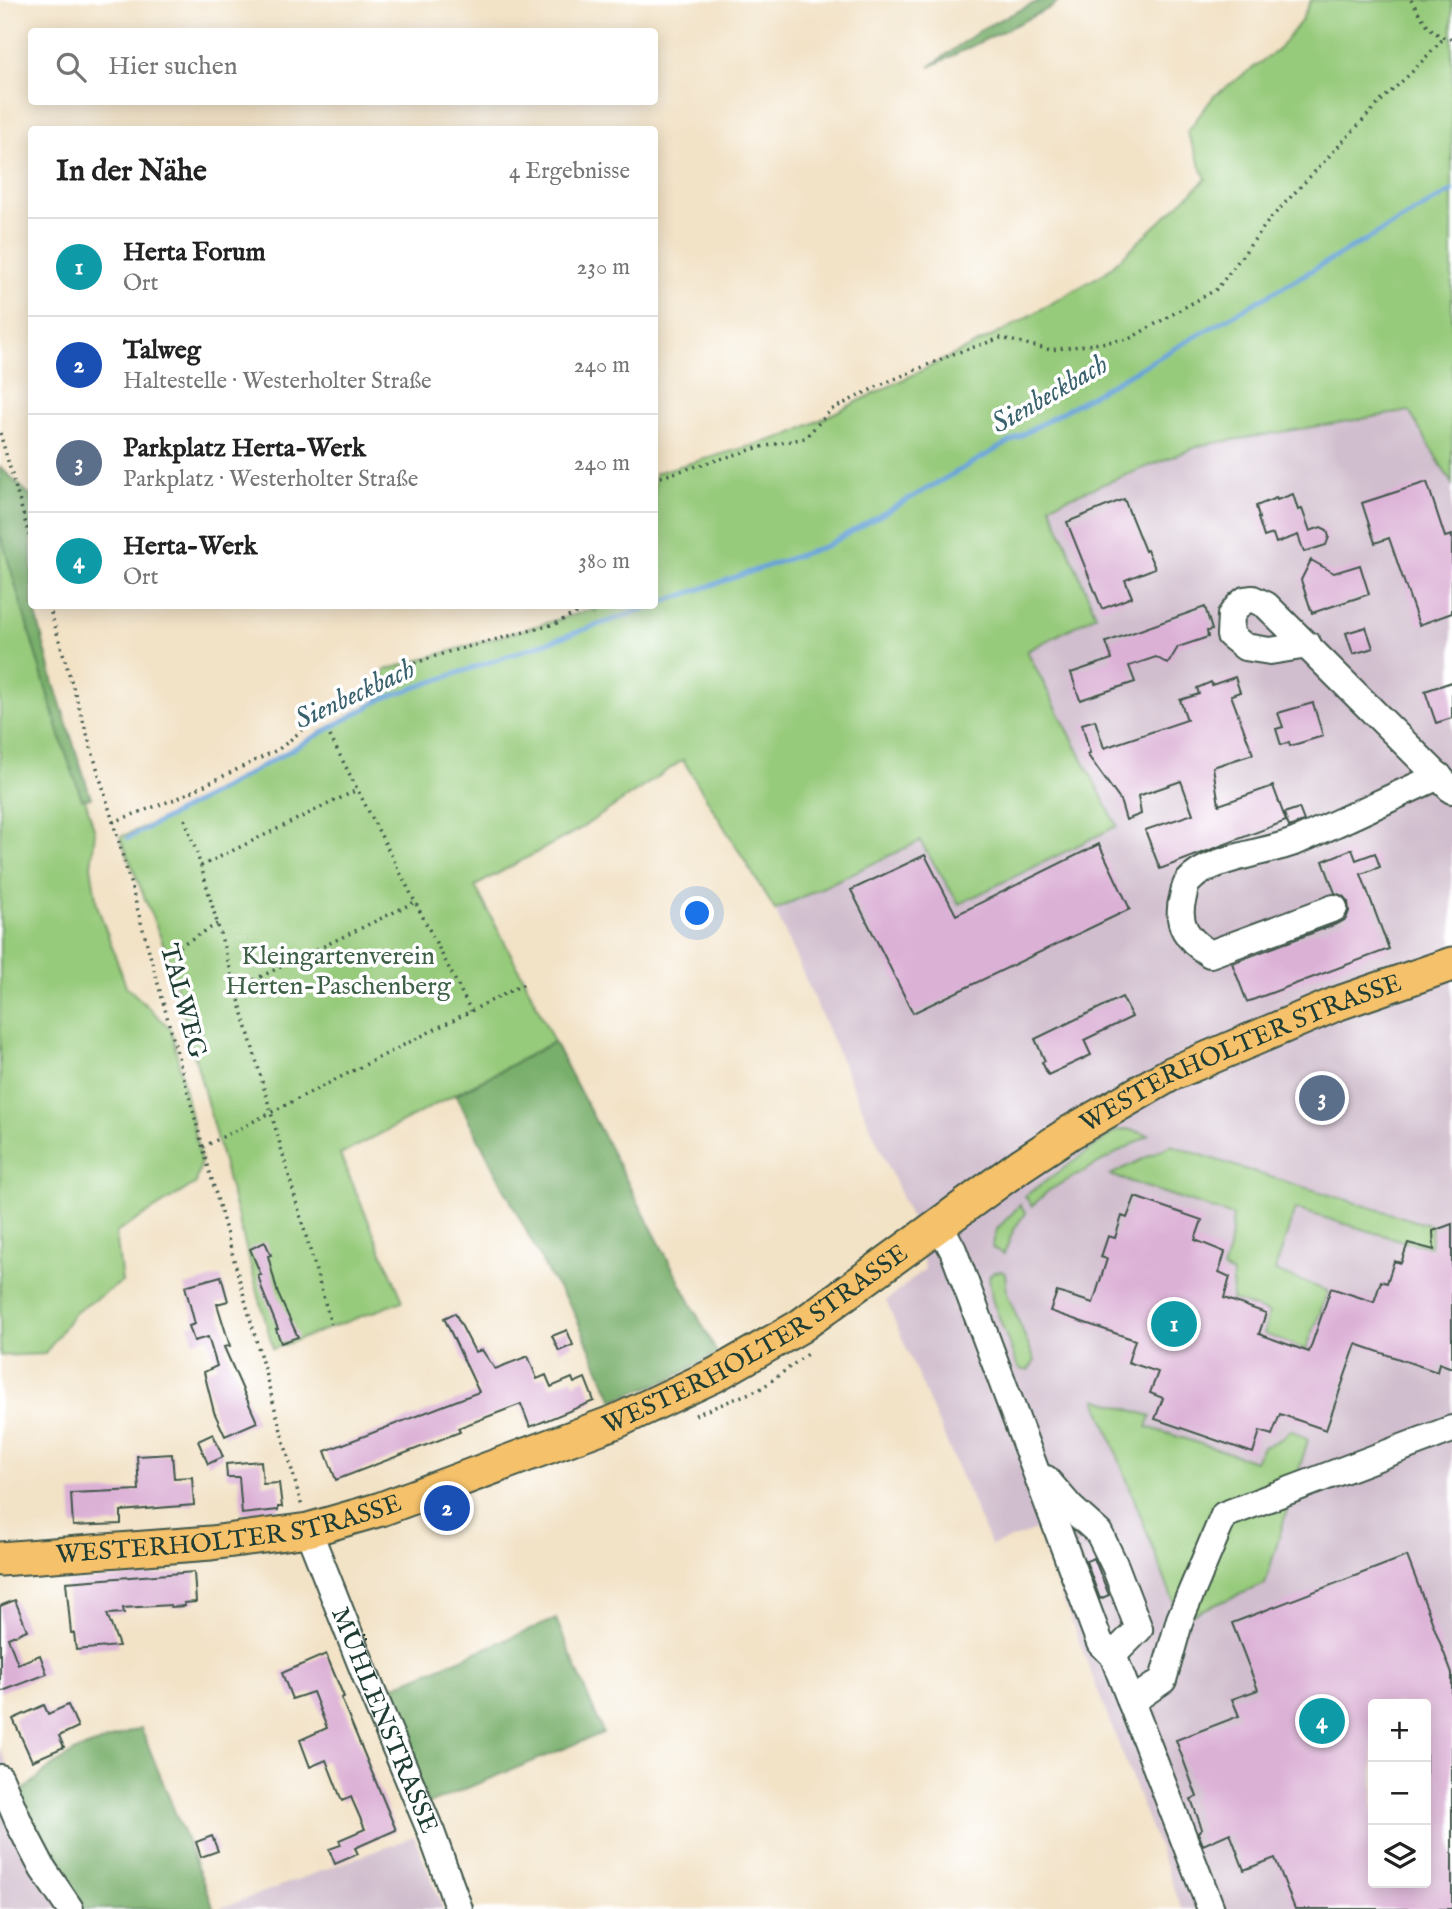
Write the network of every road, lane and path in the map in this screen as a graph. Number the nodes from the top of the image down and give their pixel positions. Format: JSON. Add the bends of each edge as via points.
{"nodes":[{"id":1,"x":1411,"y":0,"type":"edge"},
{"id":2,"x":1443,"y":39,"type":"junction"},
{"id":3,"x":1452,"y":39,"type":"edge"},
{"id":4,"x":0,"y":433,"type":"edge"},
{"id":5,"x":658,"y":478,"type":"edge"},
{"id":6,"x":28,"y":531,"type":"edge"},
{"id":7,"x":50,"y":609,"type":"edge"},
{"id":8,"x":582,"y":609,"type":"edge"},
{"id":9,"x":1308,"y":645,"type":"dead end"},
{"id":10,"x":330,"y":736,"type":"dead end"},
{"id":11,"x":1445,"y":783,"type":"edge"},
{"id":12,"x":357,"y":790,"type":"junction"},
{"id":13,"x":185,"y":819,"type":"dead end"},
{"id":14,"x":113,"y":823,"type":"junction"},
{"id":15,"x":201,"y":866,"type":"junction"},
{"id":16,"x":415,"y":902,"type":"junction"},
{"id":17,"x":1334,"y":908,"type":"dead end"},
{"id":18,"x":217,"y":924,"type":"junction"},
{"id":19,"x":167,"y":953,"type":"dead end"},
{"id":20,"x":1452,"y":964,"type":"edge"},
{"id":21,"x":526,"y":983,"type":"dead end"},
{"id":22,"x":235,"y":989,"type":"junction"},
{"id":23,"x":471,"y":1011,"type":"junction"},
{"id":24,"x":270,"y":1113,"type":"junction"},
{"id":25,"x":203,"y":1147,"type":"junction"},
{"id":26,"x":939,"y":1224,"type":"junction"},
{"id":27,"x":331,"y":1324,"type":"dead end"},
{"id":28,"x":1452,"y":1429,"type":"edge"},
{"id":29,"x":1034,"y":1464,"type":"junction"},
{"id":30,"x":308,"y":1530,"type":"junction"},
{"id":31,"x":0,"y":1559,"type":"edge"},
{"id":32,"x":1114,"y":1655,"type":"junction"},
{"id":33,"x":1131,"y":1702,"type":"junction"},
{"id":34,"x":0,"y":1778,"type":"edge"},
{"id":35,"x":70,"y":1909,"type":"edge"},
{"id":36,"x":459,"y":1909,"type":"edge"},
{"id":37,"x":1211,"y":1909,"type":"edge"}],
"edges":[{"from":1,"to":2,"type":"path"},
{"from":2,"to":3,"type":"path"},
{"from":2,"to":5,"type":"path","via":[[1270,219],[1217,289],[1129,339],[1051,350],[1001,338],[878,386],[831,410],[805,438]]},
{"from":4,"to":6,"type":"path"},
{"from":7,"to":14,"type":"path","name":"TALWEG"},
{"from":8,"to":14,"type":"path","via":[[555,624],[394,670],[338,701],[279,749],[178,798]]},
{"from":9,"to":11,"type":"street"},
{"from":10,"to":12,"type":"path"},
{"from":11,"to":17,"type":"street","via":[[1295,842],[1202,871],[1186,883],[1180,908],[1181,925],[1194,944],[1210,954]]},
{"from":12,"to":15,"type":"path"},
{"from":12,"to":16,"type":"path"},
{"from":13,"to":15,"type":"path"},
{"from":14,"to":25,"type":"path","name":"TALWEG"},
{"from":15,"to":18,"type":"path"},
{"from":16,"to":22,"type":"path"},
{"from":16,"to":23,"type":"path"},
{"from":18,"to":19,"type":"path"},
{"from":18,"to":22,"type":"path"},
{"from":20,"to":26,"type":"main road","name":"WESTERHOLTER STRASSE","via":[[1336,1004],[1171,1074],[1041,1152]]},
{"from":21,"to":23,"type":"path"},
{"from":22,"to":24,"type":"path"},
{"from":23,"to":24,"type":"path"},
{"from":24,"to":25,"type":"path"},
{"from":24,"to":27,"type":"path"},
{"from":25,"to":30,"type":"path","name":"TALWEG"},
{"from":26,"to":29,"type":"street"},
{"from":26,"to":30,"type":"main road","name":"WESTERHOLTER STRASSE","via":[[799,1327],[715,1376],[617,1421],[510,1462]]},
{"from":28,"to":33,"type":"street","via":[[1224,1515],[1180,1619],[1163,1680]]},
{"from":29,"to":32,"type":"street","via":[[1100,1643]]},
{"from":29,"to":32,"type":"street","via":[[1099,1533],[1115,1566],[1139,1629]]},
{"from":30,"to":31,"type":"main road","name":"WESTERHOLTER STRASSE","via":[[211,1543]]},
{"from":30,"to":36,"type":"street","name":"MÜHLENSTRASSE"},
{"from":32,"to":33,"type":"street"},
{"from":33,"to":37,"type":"street"},
{"from":34,"to":35,"type":"street","via":[[43,1869]]}]}
